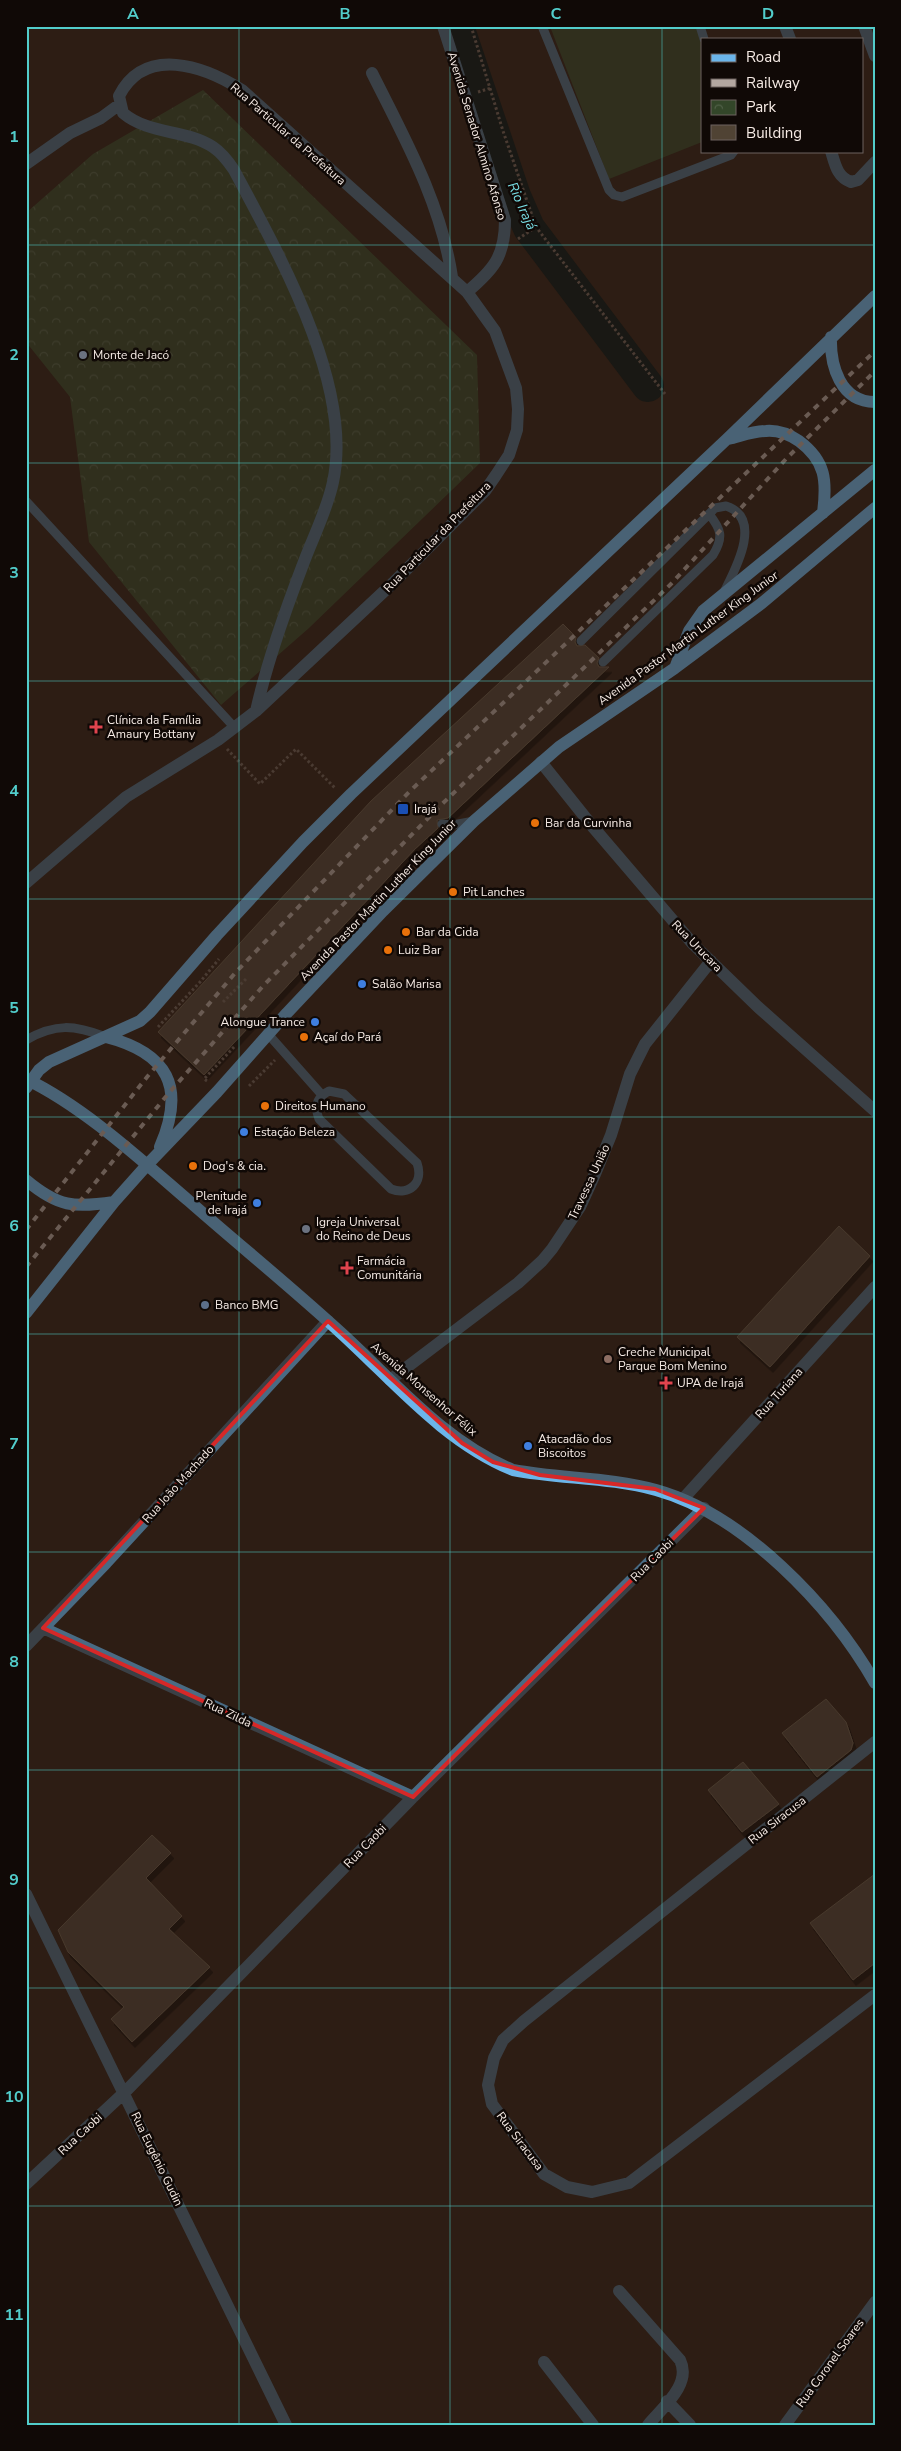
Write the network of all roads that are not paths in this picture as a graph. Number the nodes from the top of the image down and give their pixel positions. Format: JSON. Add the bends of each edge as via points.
{"nodes":[{"id":1,"x":443,"y":26,"type":"edge"},
{"id":2,"x":542,"y":26,"type":"edge"},
{"id":3,"x":700,"y":26,"type":"edge"},
{"id":4,"x":785,"y":26,"type":"edge"},
{"id":5,"x":864,"y":26,"type":"edge"},
{"id":6,"x":704,"y":38,"type":"edge"},
{"id":7,"x":790,"y":38,"type":"edge"},
{"id":8,"x":875,"y":56,"type":"edge"},
{"id":9,"x":372,"y":73,"type":"dead end"},
{"id":10,"x":120,"y":104,"type":"junction"},
{"id":11,"x":733,"y":152,"type":"edge"},
{"id":12,"x":831,"y":152,"type":"edge"},
{"id":13,"x":875,"y":162,"type":"edge"},
{"id":14,"x":26,"y":164,"type":"edge"},
{"id":15,"x":452,"y":278,"type":"junction"},
{"id":16,"x":467,"y":292,"type":"junction"},
{"id":17,"x":875,"y":296,"type":"edge"},
{"id":18,"x":831,"y":337,"type":"junction"},
{"id":19,"x":875,"y":402,"type":"edge"},
{"id":20,"x":727,"y":440,"type":"junction"},
{"id":21,"x":875,"y":470,"type":"edge"},
{"id":22,"x":26,"y":501,"type":"edge"},
{"id":23,"x":875,"y":508,"type":"edge"},
{"id":24,"x":823,"y":513,"type":"junction"},
{"id":25,"x":709,"y":514,"type":"junction"},
{"id":26,"x":724,"y":593,"type":"junction"},
{"id":27,"x":581,"y":641,"type":"dead end"},
{"id":28,"x":603,"y":662,"type":"dead end"},
{"id":29,"x":675,"y":668,"type":"junction"},
{"id":30,"x":256,"y":711,"type":"junction"},
{"id":31,"x":235,"y":728,"type":"junction"},
{"id":32,"x":541,"y":762,"type":"junction"},
{"id":33,"x":474,"y":821,"type":"junction"},
{"id":34,"x":442,"y":824,"type":"dead end"},
{"id":35,"x":26,"y":883,"type":"edge"},
{"id":36,"x":710,"y":961,"type":"junction"},
{"id":37,"x":268,"y":1034,"type":"junction"},
{"id":38,"x":106,"y":1037,"type":"junction"},
{"id":39,"x":26,"y":1040,"type":"edge"},
{"id":40,"x":27,"y":1082,"type":"edge"},
{"id":41,"x":322,"y":1095,"type":"junction"},
{"id":42,"x":875,"y":1111,"type":"edge"},
{"id":43,"x":157,"y":1154,"type":"junction"},
{"id":44,"x":147,"y":1165,"type":"junction"},
{"id":45,"x":26,"y":1180,"type":"edge"},
{"id":46,"x":114,"y":1202,"type":"junction"},
{"id":47,"x":874,"y":1288,"type":"edge"},
{"id":48,"x":26,"y":1313,"type":"edge"},
{"id":49,"x":328,"y":1321,"type":"junction"},
{"id":50,"x":390,"y":1380,"type":"junction"},
{"id":51,"x":683,"y":1499,"type":"junction"},
{"id":52,"x":704,"y":1508,"type":"junction"},
{"id":53,"x":43,"y":1628,"type":"junction"},
{"id":54,"x":26,"y":1646,"type":"edge"},
{"id":55,"x":875,"y":1683,"type":"edge"},
{"id":56,"x":875,"y":1742,"type":"edge"},
{"id":57,"x":412,"y":1797,"type":"junction"},
{"id":58,"x":26,"y":1894,"type":"edge"},
{"id":59,"x":875,"y":1995,"type":"edge"},
{"id":60,"x":125,"y":2092,"type":"junction"},
{"id":61,"x":26,"y":2184,"type":"edge"},
{"id":62,"x":619,"y":2290,"type":"dead end"},
{"id":63,"x":875,"y":2302,"type":"edge"},
{"id":64,"x":544,"y":2362,"type":"dead end"},
{"id":65,"x":668,"y":2401,"type":"junction"},
{"id":66,"x":286,"y":2425,"type":"edge"},
{"id":67,"x":593,"y":2425,"type":"edge"},
{"id":68,"x":648,"y":2425,"type":"edge"},
{"id":69,"x":690,"y":2425,"type":"edge"},
{"id":70,"x":786,"y":2425,"type":"edge"}],
"edges":[{"from":1,"to":16,"type":"street","name":"Avenida Senador Almino Afonso","via":[[505,220],[505,238],[499,258],[490,272]]},
{"from":2,"to":11,"type":"lane","via":[[609,190],[614,194],[622,197]]},
{"from":3,"to":6,"type":"lane"},
{"from":4,"to":7,"type":"street"},
{"from":5,"to":8,"type":"street"},
{"from":9,"to":15,"type":"street","via":[[431,196],[442,228]]},
{"from":10,"to":14,"type":"street"},
{"from":10,"to":15,"type":"street","name":"Rua Particular da Prefeitura","via":[[119,96],[132,77],[144,69],[162,64],[199,69],[227,81],[242,90]]},
{"from":10,"to":30,"type":"street","via":[[123,113],[139,124],[212,146],[234,170],[292,285],[333,401],[338,448],[333,482],[280,626]]},
{"from":12,"to":13,"type":"street","via":[[839,174],[851,182],[858,180]]},
{"from":15,"to":16,"type":"street","name":"Rua Particular da Prefeitura"},
{"from":16,"to":30,"type":"street","name":"Rua Particular da Prefeitura","via":[[495,331],[516,388],[517,430],[509,455],[485,491],[393,583]]},
{"from":17,"to":18,"type":"main road"},
{"from":18,"to":19,"type":"main road","via":[[832,364],[845,388],[855,397]]},
{"from":18,"to":20,"type":"main road"},
{"from":20,"to":24,"type":"main road","via":[[757,432],[779,432],[809,449],[820,463],[824,477]]},
{"from":20,"to":38,"type":"main road","via":[[351,794],[217,935],[157,1006],[140,1021]]},
{"from":21,"to":24,"type":"main road"},
{"from":22,"to":31,"type":"lane"},
{"from":23,"to":29,"type":"main road","name":"Avenida Pastor Martin Luther King Junior","via":[[762,603]]},
{"from":24,"to":26,"type":"main road"},
{"from":25,"to":26,"type":"lane","via":[[720,506],[730,507],[744,528],[744,546],[739,563]]},
{"from":25,"to":27,"type":"lane"},
{"from":25,"to":28,"type":"lane","via":[[721,534],[712,554]]},
{"from":26,"to":29,"type":"main road","via":[[696,620]]},
{"from":29,"to":32,"type":"main road","name":"Avenida Pastor Martin Luther King Junior"},
{"from":30,"to":31,"type":"street","name":"Rua Particular da Prefeitura"},
{"from":31,"to":35,"type":"street","name":"Rua Particular da Prefeitura","via":[[126,797]]},
{"from":32,"to":33,"type":"main road","name":"Avenida Pastor Martin Luther King Junior"},
{"from":32,"to":36,"type":"street","name":"Rua Urucara","via":[[658,905]]},
{"from":33,"to":34,"type":"lane"},
{"from":33,"to":37,"type":"main road","name":"Avenida Pastor Martin Luther King Junior","via":[[423,870]]},
{"from":36,"to":42,"type":"street","name":"Rua Urucara"},
{"from":36,"to":50,"type":"street","name":"Travessa União","via":[[644,1044],[630,1074],[611,1135],[580,1207],[552,1249],[518,1283]]},
{"from":37,"to":41,"type":"lane"},
{"from":37,"to":43,"type":"main road","name":"Avenida Pastor Martin Luther King Junior"},
{"from":38,"to":39,"type":"lane","via":[[71,1026],[50,1029]]},
{"from":38,"to":40,"type":"main road","via":[[49,1062]]},
{"from":38,"to":43,"type":"main road","via":[[131,1044],[149,1054],[169,1082],[173,1096],[170,1124]]},
{"from":40,"to":44,"type":"main road","name":"Avenida Monsenhor Félix","via":[[83,1114]]},
{"from":41,"to":41,"type":"lane","via":[[329,1091],[344,1094],[417,1163],[419,1179],[414,1186],[398,1192],[390,1188],[319,1119],[316,1103]]},
{"from":43,"to":44,"type":"main road","name":"Avenida Pastor Martin Luther King Junior"},
{"from":44,"to":46,"type":"main road","name":"Avenida Pastor Martin Luther King Junior"},
{"from":44,"to":49,"type":"main road","name":"Avenida Monsenhor Félix"},
{"from":45,"to":46,"type":"main road","via":[[41,1193],[63,1204]]},
{"from":46,"to":48,"type":"main road","name":"Avenida Pastor Martin Luther King Junior"},
{"from":47,"to":51,"type":"street","name":"Rua Turiana"},
{"from":49,"to":50,"type":"main road","name":"Avenida Monsenhor Félix"},
{"from":49,"to":53,"type":"street","name":"Rua João Machado"},
{"from":50,"to":51,"type":"main road","name":"Avenida Monsenhor Félix","via":[[462,1443],[506,1467],[540,1475],[655,1489]]},
{"from":51,"to":52,"type":"main road","name":"Avenida Monsenhor Félix"},
{"from":52,"to":55,"type":"main road","name":"Avenida Monsenhor Félix","via":[[748,1536],[778,1564],[839,1630]]},
{"from":52,"to":57,"type":"street","name":"Rua Caobi"},
{"from":53,"to":54,"type":"street","name":"Rua João Machado"},
{"from":53,"to":57,"type":"street","name":"Rua Zilda"},
{"from":56,"to":59,"type":"street","name":"Rua Siracusa","via":[[503,2040],[494,2058],[488,2085],[492,2104],[544,2174],[568,2187],[592,2192],[608,2190],[629,2183]]},
{"from":57,"to":60,"type":"street","name":"Rua Caobi"},
{"from":58,"to":60,"type":"street","name":"Rua Eugênio Gudin"},
{"from":60,"to":61,"type":"street","name":"Rua Caobi"},
{"from":60,"to":66,"type":"street","name":"Rua Eugênio Gudin"},
{"from":62,"to":65,"type":"street","via":[[680,2360],[683,2367],[681,2385]]},
{"from":63,"to":70,"type":"street","name":"Rua Coronel Soares"},
{"from":64,"to":67,"type":"street"},
{"from":65,"to":68,"type":"street"},
{"from":65,"to":69,"type":"street"}]}
